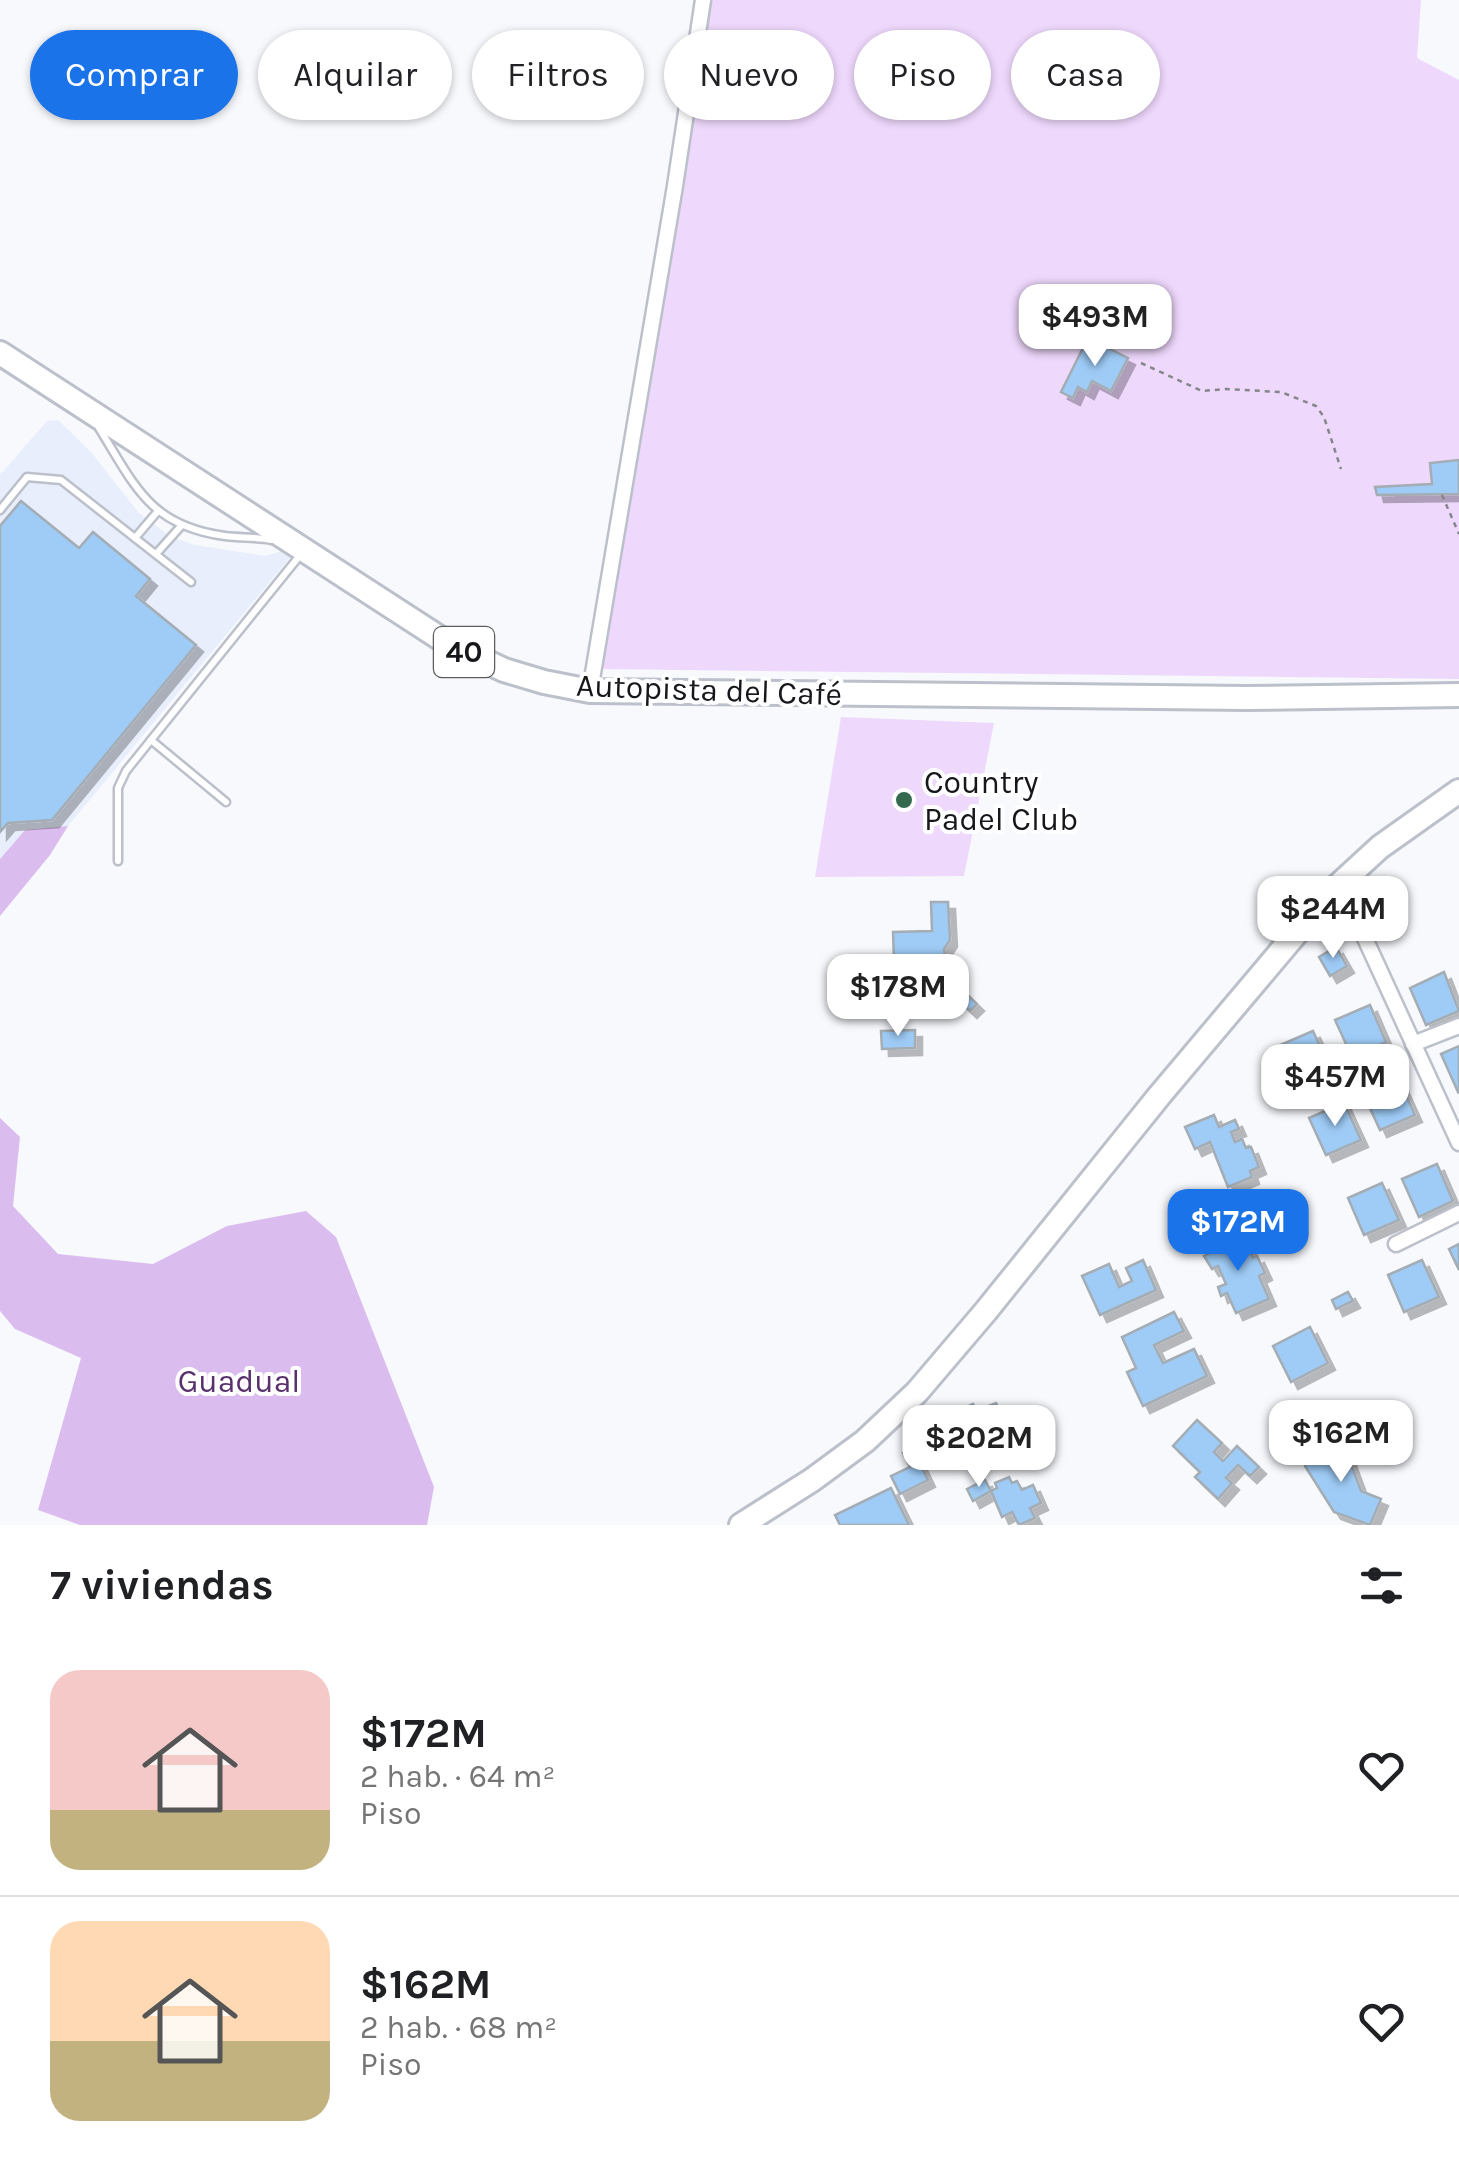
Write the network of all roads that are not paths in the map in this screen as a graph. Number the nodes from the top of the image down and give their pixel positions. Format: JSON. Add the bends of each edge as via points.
{"nodes":[{"id":1,"x":704,"y":0,"type":"edge"},
{"id":2,"x":0,"y":353,"type":"edge"},
{"id":3,"x":85,"y":406,"type":"junction"},
{"id":4,"x":0,"y":510,"type":"edge"},
{"id":5,"x":158,"y":510,"type":"junction"},
{"id":6,"x":180,"y":526,"type":"junction"},
{"id":7,"x":135,"y":538,"type":"junction"},
{"id":8,"x":301,"y":546,"type":"junction"},
{"id":9,"x":156,"y":554,"type":"junction"},
{"id":10,"x":191,"y":582,"type":"dead end"},
{"id":11,"x":590,"y":691,"type":"junction"},
{"id":12,"x":1457,"y":695,"type":"edge"},
{"id":13,"x":151,"y":740,"type":"junction"},
{"id":14,"x":1458,"y":795,"type":"edge"},
{"id":15,"x":226,"y":802,"type":"dead end"},
{"id":16,"x":118,"y":861,"type":"dead end"},
{"id":17,"x":1340,"y":884,"type":"junction"},
{"id":18,"x":1459,"y":1026,"type":"edge"},
{"id":19,"x":1413,"y":1044,"type":"junction"},
{"id":20,"x":1459,"y":1143,"type":"edge"},
{"id":21,"x":1459,"y":1214,"type":"edge"},
{"id":22,"x":1396,"y":1244,"type":"dead end"},
{"id":23,"x":741,"y":1525,"type":"edge"}],
"edges":[{"from":1,"to":11,"type":"street"},
{"from":2,"to":3,"type":"main road","name":"Autopista del Café","number":"40"},
{"from":3,"to":5,"type":"lane","via":[[130,480]]},
{"from":3,"to":8,"type":"main road","name":"Autopista del Café","number":"40"},
{"from":4,"to":7,"type":"lane","via":[[27,477],[60,480]]},
{"from":5,"to":6,"type":"lane"},
{"from":5,"to":7,"type":"lane"},
{"from":6,"to":8,"type":"lane"},
{"from":6,"to":9,"type":"lane"},
{"from":7,"to":9,"type":"lane"},
{"from":8,"to":11,"type":"main road","name":"Autopista del Café","number":"40","via":[[449,644],[504,670]]},
{"from":8,"to":13,"type":"lane"},
{"from":9,"to":10,"type":"lane"},
{"from":11,"to":12,"type":"main road","name":"Autopista del Café","number":"40"},
{"from":13,"to":15,"type":"lane"},
{"from":13,"to":16,"type":"lane","via":[[118,788]]},
{"from":14,"to":17,"type":"main road","via":[[1380,847]]},
{"from":17,"to":19,"type":"street"},
{"from":17,"to":23,"type":"main road","via":[[917,1392],[865,1440]]},
{"from":18,"to":19,"type":"street"},
{"from":19,"to":20,"type":"street"},
{"from":21,"to":22,"type":"street"}]}
